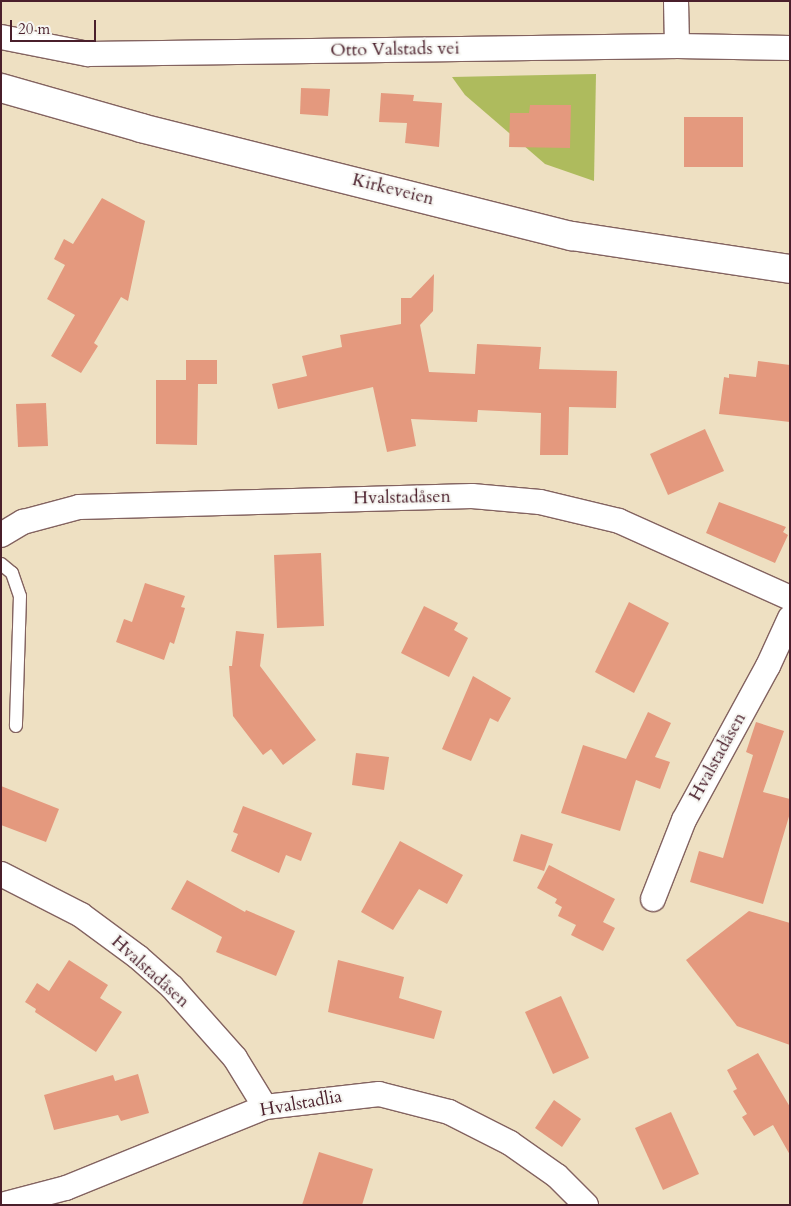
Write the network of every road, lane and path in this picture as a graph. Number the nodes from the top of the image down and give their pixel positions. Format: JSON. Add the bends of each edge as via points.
{"nodes":[{"id":1,"x":676,"y":1,"type":"edge"},
{"id":2,"x":1,"y":37,"type":"edge"},
{"id":3,"x":677,"y":46,"type":"junction"},
{"id":4,"x":790,"y":48,"type":"edge"},
{"id":5,"x":1,"y":88,"type":"edge"},
{"id":6,"x":790,"y":269,"type":"edge"},
{"id":7,"x":1,"y":535,"type":"edge"},
{"id":8,"x":1,"y":564,"type":"edge"},
{"id":9,"x":790,"y":598,"type":"edge"},
{"id":10,"x":790,"y":618,"type":"edge"},
{"id":11,"x":16,"y":726,"type":"dead end"},
{"id":12,"x":1,"y":874,"type":"edge"},
{"id":13,"x":652,"y":899,"type":"dead end"},
{"id":14,"x":265,"y":1107,"type":"junction"},
{"id":15,"x":1,"y":1205,"type":"edge"},
{"id":16,"x":586,"y":1205,"type":"edge"}],
"edges":[{"from":1,"to":3,"type":"street"},
{"from":2,"to":3,"type":"street","name":"Otto Valstads vei","via":[[88,54]]},
{"from":3,"to":4,"type":"street","name":"Otto Valstads vei"},
{"from":5,"to":6,"type":"main road","name":"Kirkeveien","via":[[141,128],[572,236]]},
{"from":7,"to":9,"type":"street","name":"Hvalstadåsen","via":[[24,522],[79,507],[472,496],[540,502],[620,521]]},
{"from":8,"to":11,"type":"lane","via":[[12,573],[20,596]]},
{"from":10,"to":13,"type":"street","name":"Hvalstadåsen","via":[[768,666],[684,820]]},
{"from":12,"to":14,"type":"street","name":"Hvalstadåsen","via":[[81,915],[172,987],[235,1058]]},
{"from":14,"to":15,"type":"street","name":"Hvalstadlia","via":[[66,1188]]},
{"from":14,"to":16,"type":"street","name":"Hvalstadlia","via":[[379,1094],[449,1112],[510,1143],[557,1176]]}]}
